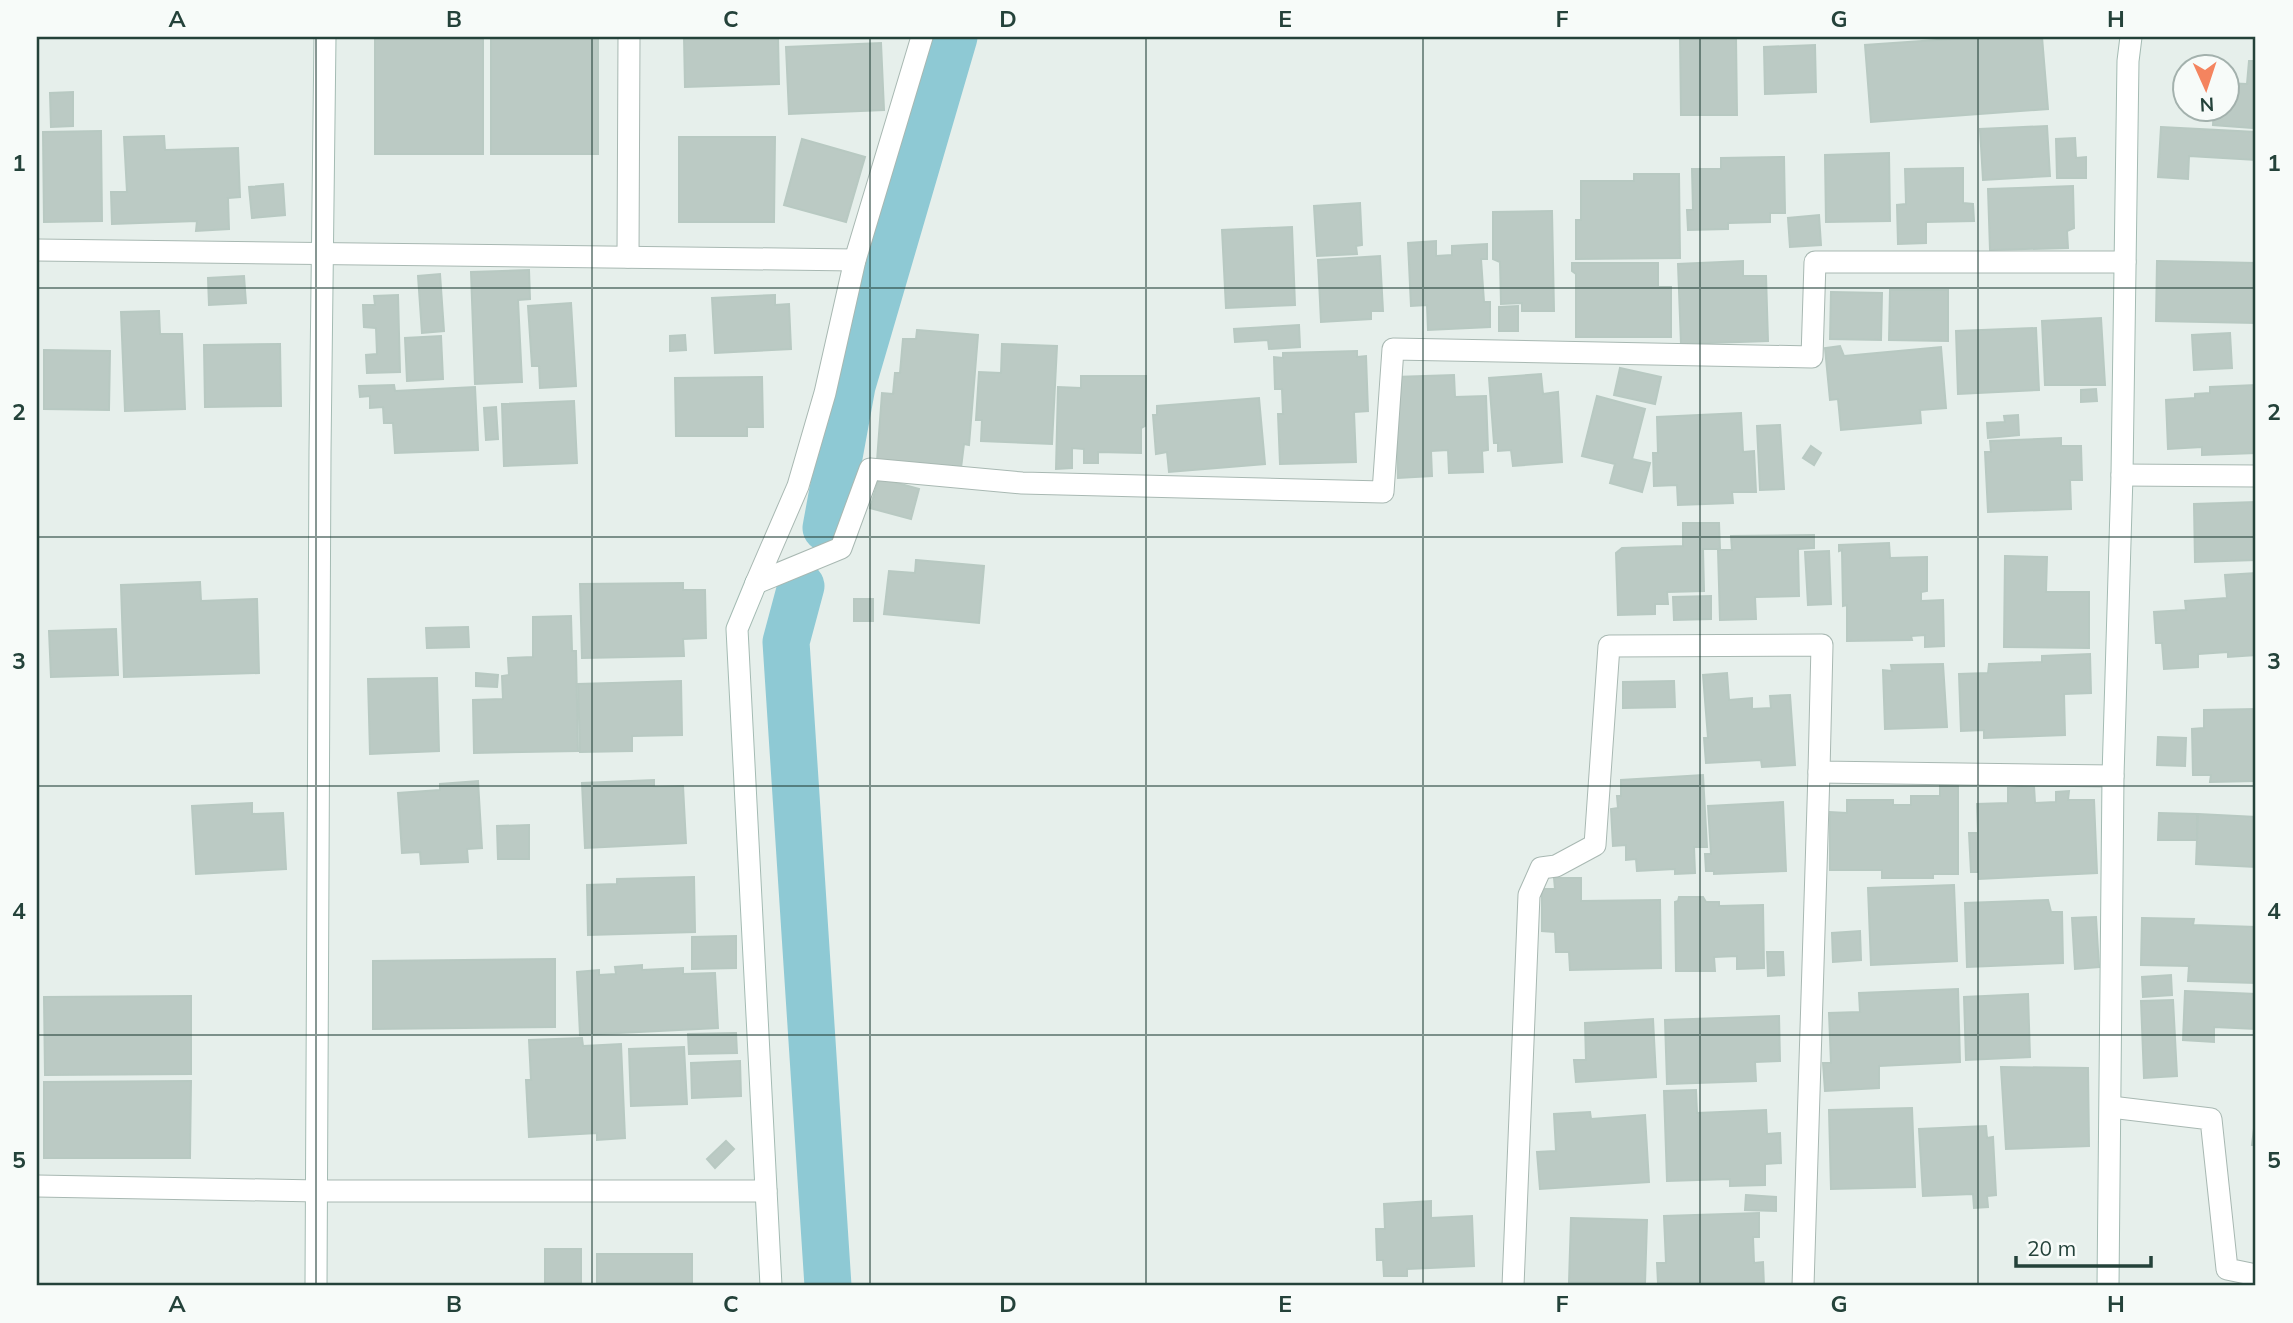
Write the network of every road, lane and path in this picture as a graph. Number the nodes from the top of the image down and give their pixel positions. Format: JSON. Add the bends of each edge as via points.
{"nodes":[{"id":1,"x":325,"y":37,"type":"edge"},
{"id":2,"x":629,"y":37,"type":"edge"},
{"id":3,"x":922,"y":37,"type":"edge"},
{"id":4,"x":2132,"y":37,"type":"edge"},
{"id":5,"x":37,"y":250,"type":"edge"},
{"id":6,"x":324,"y":253,"type":"junction"},
{"id":7,"x":628,"y":257,"type":"junction"},
{"id":8,"x":855,"y":260,"type":"junction"},
{"id":9,"x":2125,"y":262,"type":"junction"},
{"id":10,"x":2122,"y":475,"type":"junction"},
{"id":11,"x":2256,"y":476,"type":"edge"},
{"id":12,"x":756,"y":583,"type":"junction"},
{"id":13,"x":1819,"y":772,"type":"junction"},
{"id":14,"x":2113,"y":776,"type":"junction"},
{"id":15,"x":2111,"y":1107,"type":"junction"},
{"id":16,"x":37,"y":1186,"type":"edge"},
{"id":17,"x":318,"y":1191,"type":"junction"},
{"id":18,"x":766,"y":1191,"type":"junction"},
{"id":19,"x":2256,"y":1275,"type":"edge"},
{"id":20,"x":316,"y":1286,"type":"edge"},
{"id":21,"x":771,"y":1286,"type":"edge"},
{"id":22,"x":1513,"y":1286,"type":"edge"},
{"id":23,"x":1803,"y":1286,"type":"edge"},
{"id":24,"x":2108,"y":1286,"type":"edge"}],
"edges":[{"from":1,"to":6,"type":"street"},
{"from":2,"to":7,"type":"street"},
{"from":3,"to":8,"type":"street"},
{"from":4,"to":9,"type":"street","via":[[2127,61]]},
{"from":5,"to":6,"type":"street"},
{"from":6,"to":7,"type":"street"},
{"from":6,"to":17,"type":"street"},
{"from":7,"to":8,"type":"street"},
{"from":8,"to":12,"type":"street","via":[[798,486]]},
{"from":9,"to":10,"type":"street"},
{"from":9,"to":12,"type":"street","via":[[1815,262],[1812,357],[1393,349],[1383,492],[1022,483],[870,469],[841,548]]},
{"from":10,"to":11,"type":"street"},
{"from":10,"to":14,"type":"street"},
{"from":12,"to":18,"type":"street","via":[[737,629]]},
{"from":13,"to":14,"type":"street"},
{"from":13,"to":22,"type":"street","via":[[1822,645],[1609,646],[1595,845],[1556,866],[1541,868],[1529,895]]},
{"from":13,"to":23,"type":"street"},
{"from":14,"to":15,"type":"street"},
{"from":15,"to":19,"type":"street","via":[[2211,1119],[2227,1269]]},
{"from":15,"to":24,"type":"street"},
{"from":16,"to":17,"type":"street"},
{"from":17,"to":18,"type":"street"},
{"from":17,"to":20,"type":"street"},
{"from":18,"to":21,"type":"street"}]}
